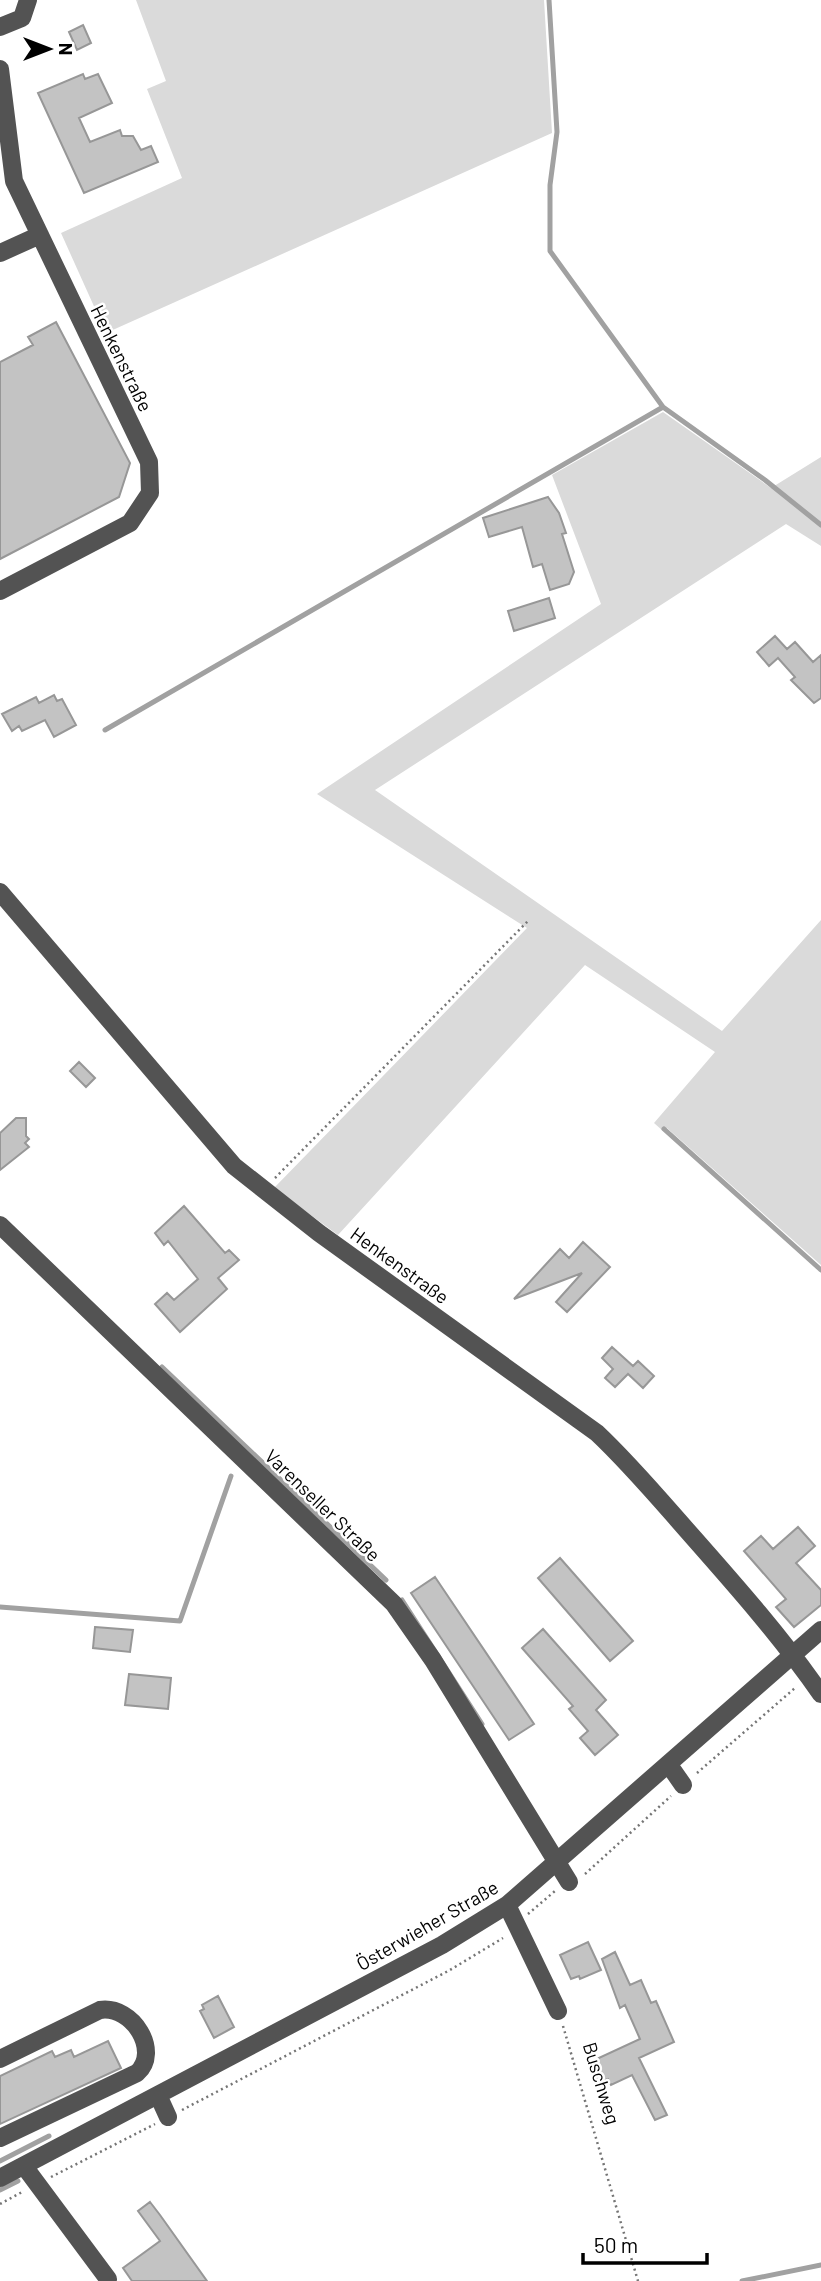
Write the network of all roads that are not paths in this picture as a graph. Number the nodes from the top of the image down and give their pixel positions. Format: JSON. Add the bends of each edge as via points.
{"nodes":[{"id":1,"x":28,"y":0,"type":"edge"},
{"id":2,"x":0,"y":27,"type":"edge"},
{"id":3,"x":0,"y":69,"type":"edge"},
{"id":4,"x":40,"y":235,"type":"junction"},
{"id":5,"x":0,"y":253,"type":"edge"},
{"id":6,"x":0,"y":591,"type":"edge"},
{"id":7,"x":0,"y":892,"type":"edge"},
{"id":8,"x":0,"y":1225,"type":"edge"},
{"id":9,"x":821,"y":1630,"type":"edge"},
{"id":10,"x":793,"y":1655,"type":"junction"},
{"id":11,"x":821,"y":1694,"type":"edge"},
{"id":12,"x":669,"y":1765,"type":"junction"},
{"id":13,"x":682,"y":1785,"type":"dead end"},
{"id":14,"x":556,"y":1864,"type":"junction"},
{"id":15,"x":569,"y":1882,"type":"road end"},
{"id":16,"x":507,"y":1905,"type":"junction"},
{"id":17,"x":558,"y":2011,"type":"road end"},
{"id":18,"x":0,"y":2059,"type":"edge"},
{"id":19,"x":158,"y":2095,"type":"junction"},
{"id":20,"x":57,"y":2111,"type":"junction"},
{"id":21,"x":168,"y":2117,"type":"road end"},
{"id":22,"x":0,"y":2138,"type":"edge"},
{"id":23,"x":72,"y":2140,"type":"junction"},
{"id":24,"x":24,"y":2166,"type":"junction"},
{"id":25,"x":0,"y":2178,"type":"edge"},
{"id":26,"x":108,"y":2279,"type":"dead end"}],
"edges":[{"from":1,"to":2,"type":"street","via":[[22,18]]},
{"from":3,"to":4,"type":"street","name":"Henkenstraße","via":[[14,181]]},
{"from":4,"to":5,"type":"street"},
{"from":4,"to":6,"type":"street","name":"Henkenstraße","via":[[149,462],[150,493],[130,523]]},
{"from":7,"to":10,"type":"street","name":"Henkenstraße","via":[[234,1166],[597,1433],[637,1473]]},
{"from":8,"to":14,"type":"street","name":"Varenseller Straße","via":[[394,1604]]},
{"from":9,"to":10,"type":"street","name":"Österwieher Straße"},
{"from":10,"to":11,"type":"street","name":"Henkenstraße"},
{"from":10,"to":12,"type":"street","name":"Österwieher Straße"},
{"from":12,"to":13,"type":"street"},
{"from":12,"to":14,"type":"street","name":"Österwieher Straße"},
{"from":14,"to":15,"type":"street","name":"Varenseller Straße"},
{"from":14,"to":16,"type":"street","name":"Österwieher Straße"},
{"from":16,"to":17,"type":"street"},
{"from":16,"to":19,"type":"street","name":"Österwieher Straße","via":[[442,1945]]},
{"from":18,"to":20,"type":"street","via":[[100,2010],[123,2012],[140,2032],[145,2048],[143,2068]]},
{"from":19,"to":21,"type":"street"},
{"from":19,"to":23,"type":"street","name":"Österwieher Straße"},
{"from":20,"to":22,"type":"street"},
{"from":20,"to":23,"type":"street"},
{"from":23,"to":24,"type":"street","name":"Österwieher Straße"},
{"from":24,"to":25,"type":"street","name":"Österwieher Straße"},
{"from":24,"to":26,"type":"street"}]}
